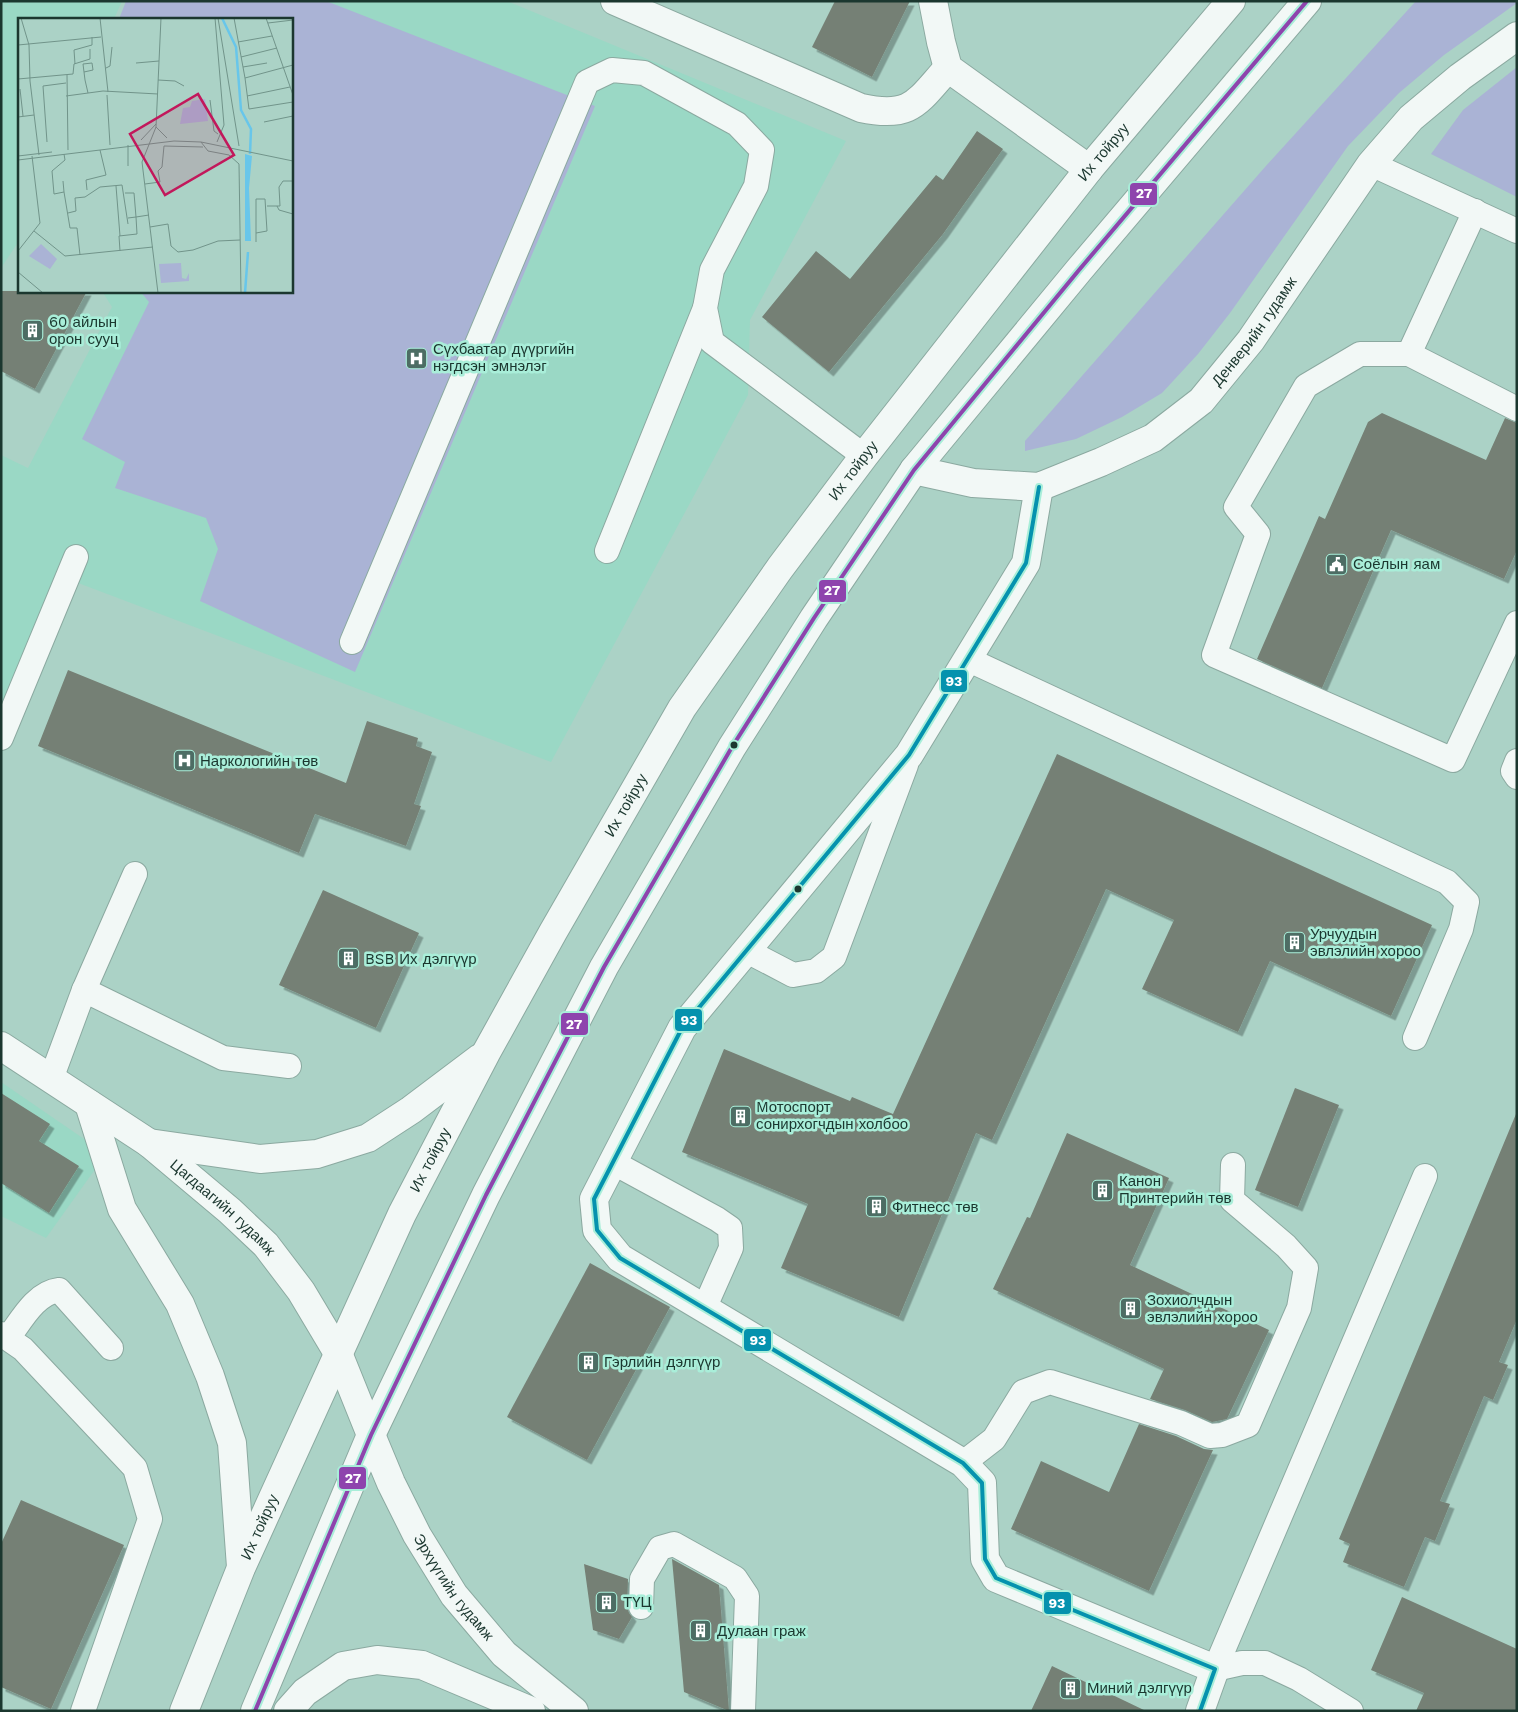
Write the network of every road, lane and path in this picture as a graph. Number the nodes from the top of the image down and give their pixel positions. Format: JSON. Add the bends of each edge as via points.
{"nodes":[{"id":1,"x":615,"y":1,"type":"edge"},
{"id":2,"x":933,"y":1,"type":"edge"},
{"id":3,"x":1231,"y":1,"type":"edge"},
{"id":4,"x":1307,"y":1,"type":"edge"},
{"id":5,"x":1517,"y":36,"type":"edge"},
{"id":6,"x":948,"y":68,"type":"junction"},
{"id":7,"x":1372,"y":164,"type":"junction"},
{"id":8,"x":1089,"y":169,"type":"junction"},
{"id":9,"x":1475,"y":211,"type":"junction"},
{"id":10,"x":1517,"y":231,"type":"edge"},
{"id":11,"x":705,"y":308,"type":"junction"},
{"id":12,"x":1409,"y":354,"type":"junction"},
{"id":13,"x":1517,"y":409,"type":"edge"},
{"id":14,"x":864,"y":456,"type":"junction"},
{"id":15,"x":914,"y":470,"type":"junction"},
{"id":16,"x":1039,"y":487,"type":"junction"},
{"id":17,"x":606,"y":551,"type":"dead end"},
{"id":18,"x":76,"y":557,"type":"dead end"},
{"id":19,"x":1517,"y":623,"type":"edge"},
{"id":20,"x":352,"y":642,"type":"dead end"},
{"id":21,"x":967,"y":659,"type":"junction"},
{"id":22,"x":1,"y":738,"type":"edge"},
{"id":23,"x":909,"y":755,"type":"junction"},
{"id":24,"x":1517,"y":761,"type":"edge"},
{"id":25,"x":1517,"y":777,"type":"edge"},
{"id":26,"x":135,"y":874,"type":"dead end"},
{"id":27,"x":747,"y":950,"type":"junction"},
{"id":28,"x":84,"y":990,"type":"junction"},
{"id":29,"x":1415,"y":1038,"type":"dead end"},
{"id":30,"x":1,"y":1046,"type":"edge"},
{"id":31,"x":486,"y":1054,"type":"junction"},
{"id":32,"x":289,"y":1066,"type":"dead end"},
{"id":33,"x":51,"y":1079,"type":"junction"},
{"id":34,"x":90,"y":1104,"type":"junction"},
{"id":35,"x":148,"y":1143,"type":"junction"},
{"id":36,"x":614,"y":1163,"type":"junction"},
{"id":37,"x":1233,"y":1165,"type":"dead end"},
{"id":38,"x":1425,"y":1176,"type":"dead end"},
{"id":39,"x":704,"y":1309,"type":"junction"},
{"id":40,"x":4,"y":1336,"type":"edge"},
{"id":41,"x":111,"y":1348,"type":"dead end"},
{"id":42,"x":338,"y":1353,"type":"junction"},
{"id":43,"x":371,"y":1435,"type":"junction"},
{"id":44,"x":963,"y":1463,"type":"junction"},
{"id":45,"x":241,"y":1568,"type":"junction"},
{"id":46,"x":641,"y":1607,"type":"dead end"},
{"id":47,"x":1215,"y":1669,"type":"junction"},
{"id":48,"x":83,"y":1711,"type":"edge"},
{"id":49,"x":184,"y":1711,"type":"edge"},
{"id":50,"x":255,"y":1711,"type":"edge"},
{"id":51,"x":288,"y":1711,"type":"edge"},
{"id":52,"x":531,"y":1711,"type":"edge"},
{"id":53,"x":574,"y":1711,"type":"edge"},
{"id":54,"x":743,"y":1711,"type":"edge"},
{"id":55,"x":1200,"y":1711,"type":"edge"},
{"id":56,"x":1351,"y":1711,"type":"edge"}],
"edges":[{"from":1,"to":6,"type":"main road","via":[[861,108],[899,111],[914,105]]},
{"from":2,"to":6,"type":"main road"},
{"from":3,"to":8,"type":"main road","name":"Их тойруу"},
{"from":4,"to":15,"type":"main road"},
{"from":5,"to":7,"type":"main road","name":"Денверийн гудамж","via":[[1411,118]]},
{"from":6,"to":8,"type":"main road"},
{"from":7,"to":9,"type":"lane"},
{"from":7,"to":16,"type":"main road","name":"Денверийн гудамж","via":[[1251,340],[1201,401],[1153,438]]},
{"from":8,"to":14,"type":"main road","name":"Их тойруу"},
{"from":9,"to":10,"type":"lane"},
{"from":9,"to":12,"type":"lane"},
{"from":11,"to":14,"type":"lane","via":[[712,342]]},
{"from":11,"to":17,"type":"lane"},
{"from":11,"to":20,"type":"lane","via":[[712,270],[756,186],[762,150],[737,124],[644,73],[612,70],[588,82]]},
{"from":12,"to":13,"type":"lane"},
{"from":12,"to":19,"type":"lane","via":[[1360,354],[1306,386],[1236,507],[1258,534],[1214,655],[1453,760]]},
{"from":14,"to":31,"type":"main road","name":"Их тойруу","via":[[780,568],[682,708]]},
{"from":15,"to":16,"type":"main road","name":"Денверийн гудамж","via":[[973,483]]},
{"from":15,"to":43,"type":"main road","via":[[732,747],[604,966],[486,1195]]},
{"from":16,"to":21,"type":"main road","via":[[1026,562]]},
{"from":18,"to":22,"type":"lane"},
{"from":21,"to":23,"type":"main road"},
{"from":21,"to":29,"type":"lane","via":[[1447,882],[1467,902],[1461,929]]},
{"from":23,"to":27,"type":"main road"},
{"from":23,"to":27,"type":"lane","via":[[834,957],[816,971],[793,975]]},
{"from":24,"to":25,"type":"lane","via":[[1513,771]]},
{"from":26,"to":28,"type":"lane"},
{"from":27,"to":36,"type":"main road","via":[[682,1028]]},
{"from":28,"to":32,"type":"lane","via":[[223,1058]]},
{"from":28,"to":33,"type":"lane"},
{"from":30,"to":33,"type":"main road","name":"Цагдаагийн гудамж"},
{"from":31,"to":35,"type":"main road","via":[[368,1138],[317,1154],[260,1159]]},
{"from":31,"to":42,"type":"main road","name":"Их тойруу","via":[[402,1214]]},
{"from":33,"to":34,"type":"main road","name":"Цагдаагийн гудамж"},
{"from":34,"to":35,"type":"main road","name":"Цагдаагийн гудамж"},
{"from":34,"to":45,"type":"main road","via":[[122,1209],[180,1304],[210,1376],[232,1443]]},
{"from":35,"to":42,"type":"main road","name":"Цагдаагийн гудамж","via":[[230,1210],[266,1245],[301,1291]]},
{"from":36,"to":39,"type":"main road","via":[[594,1199],[597,1230],[620,1258]]},
{"from":36,"to":39,"type":"lane","via":[[730,1228],[731,1248]]},
{"from":37,"to":44,"type":"lane","via":[[1232,1200],[1286,1246],[1306,1268],[1299,1308],[1248,1425],[1210,1436],[1181,1423],[1050,1382],[1023,1392],[994,1439]]},
{"from":38,"to":47,"type":"lane"},
{"from":39,"to":44,"type":"main road"},
{"from":40,"to":41,"type":"lane","via":[[39,1298],[59,1290]]},
{"from":40,"to":48,"type":"lane","via":[[23,1349],[135,1468],[150,1519]]},
{"from":42,"to":43,"type":"main road","name":"Цагдаагийн гудамж"},
{"from":42,"to":45,"type":"main road","name":"Их тойруу"},
{"from":43,"to":50,"type":"main road"},
{"from":43,"to":53,"type":"main road","name":"Эрхүүгийн гудамж","via":[[417,1535],[454,1595],[504,1654]]},
{"from":44,"to":47,"type":"main road","via":[[982,1482],[985,1559],[996,1578]]},
{"from":45,"to":49,"type":"main road","name":"Их тойруу"},
{"from":46,"to":54,"type":"lane","via":[[642,1579],[660,1548],[674,1544],[735,1578],[747,1596]]},
{"from":47,"to":55,"type":"main road"},
{"from":47,"to":56,"type":"lane","via":[[1242,1663],[1265,1663],[1300,1679]]},
{"from":51,"to":52,"type":"main road","via":[[305,1692],[344,1666],[377,1660],[422,1665]]}]}
